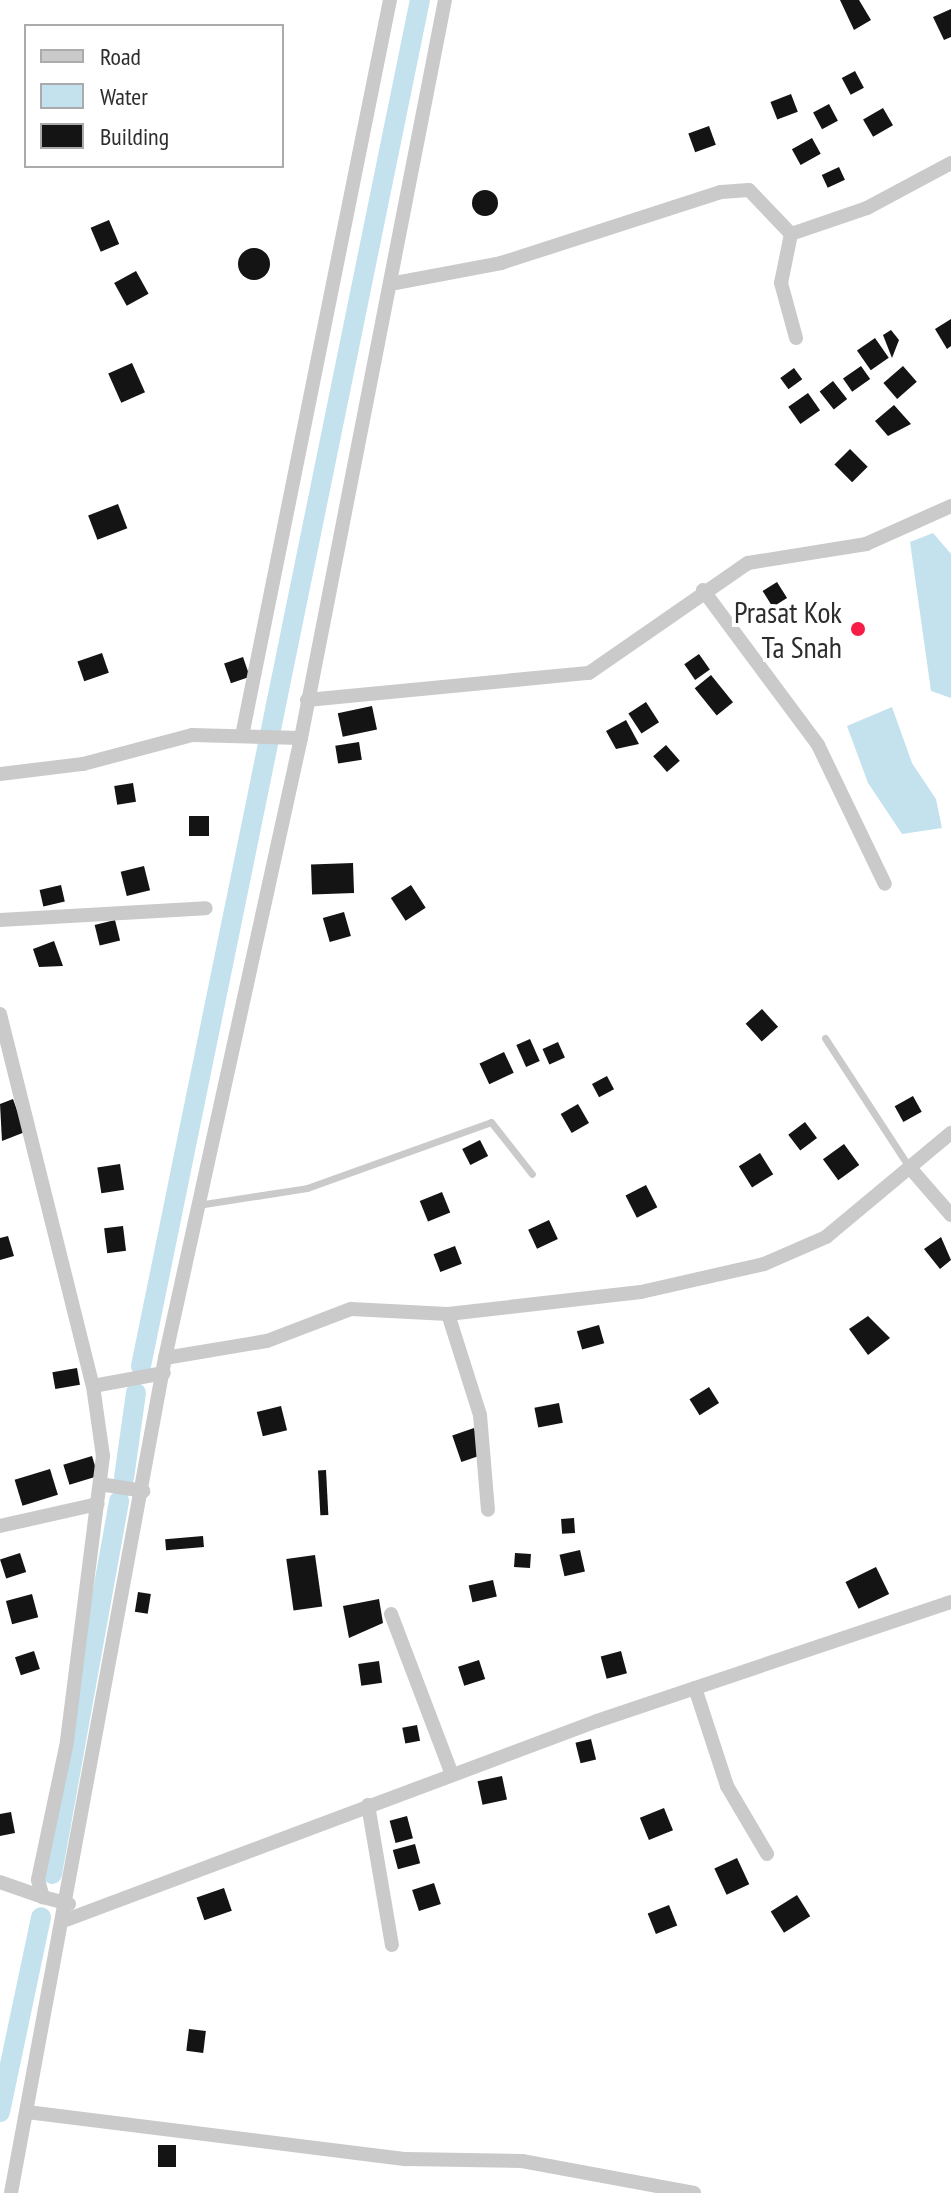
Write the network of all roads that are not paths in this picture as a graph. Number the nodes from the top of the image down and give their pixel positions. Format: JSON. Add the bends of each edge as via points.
{"nodes":[{"id":1,"x":390,"y":0,"type":"edge"},
{"id":2,"x":445,"y":0,"type":"edge"},
{"id":3,"x":951,"y":163,"type":"edge"},
{"id":4,"x":791,"y":234,"type":"junction"},
{"id":5,"x":390,"y":284,"type":"junction"},
{"id":6,"x":796,"y":338,"type":"dead end"},
{"id":7,"x":951,"y":506,"type":"edge"},
{"id":8,"x":703,"y":590,"type":"junction"},
{"id":9,"x":307,"y":700,"type":"junction"},
{"id":10,"x":242,"y":736,"type":"junction"},
{"id":11,"x":301,"y":738,"type":"junction"},
{"id":12,"x":0,"y":774,"type":"edge"},
{"id":13,"x":885,"y":884,"type":"dead end"},
{"id":14,"x":206,"y":908,"type":"dead end"},
{"id":15,"x":0,"y":920,"type":"edge"},
{"id":16,"x":0,"y":1014,"type":"edge"},
{"id":17,"x":825,"y":1038,"type":"dead end"},
{"id":18,"x":951,"y":1133,"type":"edge"},
{"id":19,"x":911,"y":1169,"type":"junction"},
{"id":20,"x":532,"y":1174,"type":"dead end"},
{"id":21,"x":204,"y":1204,"type":"junction"},
{"id":22,"x":951,"y":1215,"type":"edge"},
{"id":23,"x":448,"y":1314,"type":"junction"},
{"id":24,"x":165,"y":1366,"type":"junction"},
{"id":25,"x":93,"y":1386,"type":"junction"},
{"id":26,"x":100,"y":1484,"type":"junction"},
{"id":27,"x":143,"y":1491,"type":"junction"},
{"id":28,"x":98,"y":1504,"type":"junction"},
{"id":29,"x":488,"y":1510,"type":"dead end"},
{"id":30,"x":0,"y":1526,"type":"edge"},
{"id":31,"x":951,"y":1602,"type":"edge"},
{"id":32,"x":391,"y":1614,"type":"dead end"},
{"id":33,"x":695,"y":1688,"type":"junction"},
{"id":34,"x":452,"y":1775,"type":"junction"},
{"id":35,"x":368,"y":1805,"type":"junction"},
{"id":36,"x":767,"y":1854,"type":"dead end"},
{"id":37,"x":0,"y":1882,"type":"edge"},
{"id":38,"x":43,"y":1897,"type":"junction"},
{"id":39,"x":69,"y":1904,"type":"junction"},
{"id":40,"x":66,"y":1920,"type":"junction"},
{"id":41,"x":392,"y":1945,"type":"dead end"},
{"id":42,"x":27,"y":2112,"type":"junction"},
{"id":43,"x":11,"y":2193,"type":"edge"},
{"id":44,"x":694,"y":2193,"type":"edge"}],
"edges":[{"from":1,"to":10,"type":"street"},
{"from":2,"to":5,"type":"street"},
{"from":3,"to":4,"type":"street","via":[[867,208]]},
{"from":4,"to":5,"type":"street","via":[[749,190],[721,192],[501,263]]},
{"from":4,"to":6,"type":"street","via":[[781,283]]},
{"from":5,"to":9,"type":"street"},
{"from":7,"to":8,"type":"street","via":[[866,544],[748,563]]},
{"from":8,"to":9,"type":"street","via":[[589,673]]},
{"from":8,"to":13,"type":"street","via":[[818,745]]},
{"from":9,"to":11,"type":"street"},
{"from":10,"to":11,"type":"street"},
{"from":10,"to":12,"type":"street","via":[[192,735],[83,764]]},
{"from":11,"to":21,"type":"street"},
{"from":14,"to":15,"type":"street"},
{"from":16,"to":25,"type":"street"},
{"from":17,"to":19,"type":"lane"},
{"from":18,"to":19,"type":"street"},
{"from":19,"to":22,"type":"street"},
{"from":19,"to":23,"type":"street","via":[[826,1237],[764,1264],[641,1292]]},
{"from":20,"to":21,"type":"lane","via":[[491,1122],[307,1188]]},
{"from":21,"to":24,"type":"street"},
{"from":23,"to":24,"type":"street","via":[[351,1309],[267,1341]]},
{"from":23,"to":29,"type":"street","via":[[480,1415]]},
{"from":24,"to":25,"type":"street"},
{"from":24,"to":27,"type":"street"},
{"from":25,"to":26,"type":"street"},
{"from":26,"to":27,"type":"street"},
{"from":26,"to":28,"type":"street"},
{"from":27,"to":39,"type":"street"},
{"from":28,"to":30,"type":"street"},
{"from":28,"to":38,"type":"street","via":[[67,1742],[38,1880]]},
{"from":31,"to":33,"type":"street"},
{"from":32,"to":34,"type":"street"},
{"from":33,"to":34,"type":"street"},
{"from":33,"to":36,"type":"street","via":[[727,1786]]},
{"from":34,"to":35,"type":"street"},
{"from":35,"to":40,"type":"street"},
{"from":35,"to":41,"type":"street"},
{"from":37,"to":38,"type":"street"},
{"from":38,"to":39,"type":"street"},
{"from":39,"to":40,"type":"street"},
{"from":40,"to":42,"type":"street"},
{"from":42,"to":43,"type":"street"},
{"from":42,"to":44,"type":"street","via":[[406,2159],[522,2161]]}]}
